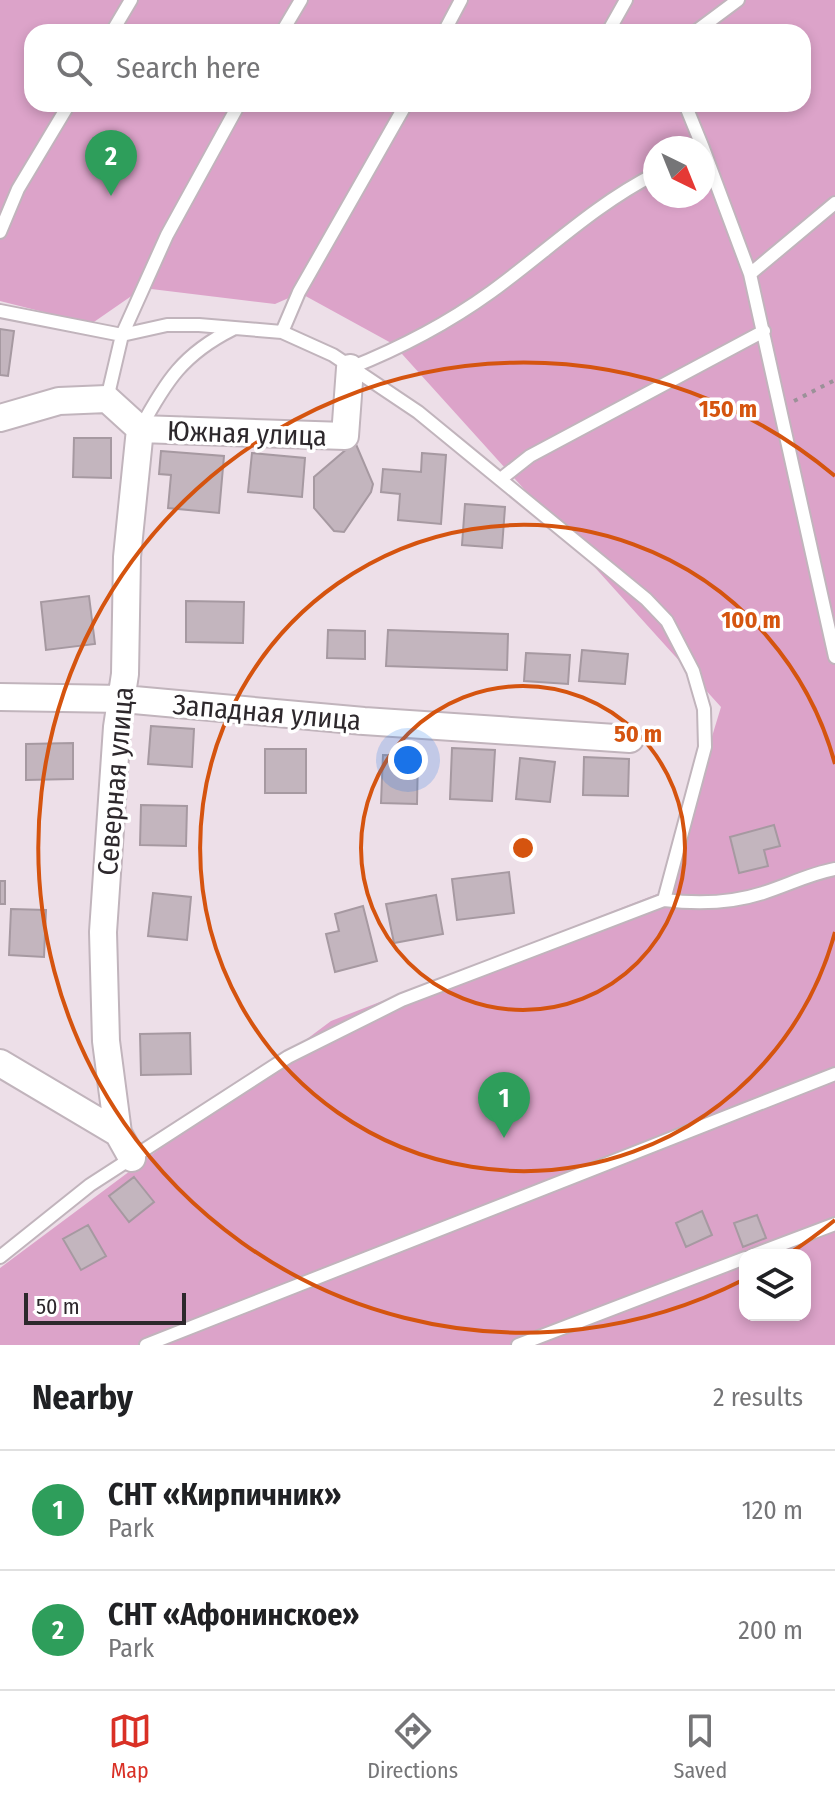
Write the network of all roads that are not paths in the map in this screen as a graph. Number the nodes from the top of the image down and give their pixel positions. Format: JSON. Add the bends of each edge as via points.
{"nodes":[{"id":1,"x":131,"y":0,"type":"edge"},
{"id":2,"x":301,"y":0,"type":"edge"},
{"id":3,"x":461,"y":0,"type":"edge"},
{"id":4,"x":626,"y":0,"type":"edge"},
{"id":5,"x":738,"y":0,"type":"edge"},
{"id":6,"x":117,"y":24,"type":"edge"},
{"id":7,"x":287,"y":24,"type":"edge"},
{"id":8,"x":448,"y":24,"type":"edge"},
{"id":9,"x":612,"y":24,"type":"edge"},
{"id":10,"x":706,"y":24,"type":"edge"},
{"id":11,"x":64,"y":112,"type":"edge"},
{"id":12,"x":235,"y":112,"type":"edge"},
{"id":13,"x":401,"y":112,"type":"edge"},
{"id":14,"x":688,"y":112,"type":"edge"},
{"id":15,"x":698,"y":136,"type":"edge"},
{"id":16,"x":643,"y":181,"type":"edge"},
{"id":17,"x":715,"y":181,"type":"edge"},
{"id":18,"x":835,"y":203,"type":"edge"},
{"id":19,"x":0,"y":232,"type":"edge"},
{"id":20,"x":750,"y":274,"type":"junction"},
{"id":21,"x":0,"y":311,"type":"edge"},
{"id":22,"x":236,"y":327,"type":"junction"},
{"id":23,"x":764,"y":331,"type":"junction"},
{"id":24,"x":282,"y":332,"type":"junction"},
{"id":25,"x":122,"y":335,"type":"junction"},
{"id":26,"x":350,"y":368,"type":"junction"},
{"id":27,"x":107,"y":399,"type":"junction"},
{"id":28,"x":0,"y":418,"type":"edge"},
{"id":29,"x":140,"y":429,"type":"junction"},
{"id":30,"x":502,"y":478,"type":"junction"},
{"id":31,"x":835,"y":657,"type":"edge"},
{"id":32,"x":0,"y":697,"type":"edge"},
{"id":33,"x":123,"y":699,"type":"junction"},
{"id":34,"x":630,"y":739,"type":"dead end"},
{"id":35,"x":835,"y":869,"type":"edge"},
{"id":36,"x":664,"y":900,"type":"junction"},
{"id":37,"x":0,"y":1063,"type":"edge"},
{"id":38,"x":835,"y":1074,"type":"edge"},
{"id":39,"x":118,"y":1133,"type":"junction"},
{"id":40,"x":132,"y":1158,"type":"junction"},
{"id":41,"x":835,"y":1224,"type":"edge"},
{"id":42,"x":769,"y":1249,"type":"edge"},
{"id":43,"x":0,"y":1257,"type":"edge"},
{"id":44,"x":739,"y":1260,"type":"edge"},
{"id":45,"x":146,"y":1345,"type":"edge"},
{"id":46,"x":518,"y":1345,"type":"edge"}],
"edges":[{"from":1,"to":6,"type":"lane"},
{"from":2,"to":7,"type":"lane"},
{"from":3,"to":8,"type":"lane"},
{"from":4,"to":9,"type":"lane"},
{"from":5,"to":10,"type":"lane"},
{"from":11,"to":19,"type":"lane","via":[[18,189]]},
{"from":12,"to":25,"type":"lane","via":[[167,235]]},
{"from":13,"to":24,"type":"lane","via":[[299,292]]},
{"from":14,"to":15,"type":"lane"},
{"from":16,"to":26,"type":"lane","via":[[488,294],[386,354]]},
{"from":17,"to":20,"type":"lane"},
{"from":18,"to":20,"type":"lane"},
{"from":20,"to":23,"type":"lane"},
{"from":21,"to":25,"type":"lane"},
{"from":22,"to":24,"type":"lane"},
{"from":22,"to":25,"type":"lane","via":[[167,325]]},
{"from":22,"to":29,"type":"lane","via":[[209,341],[173,372]]},
{"from":23,"to":30,"type":"lane","via":[[530,456]]},
{"from":23,"to":31,"type":"lane"},
{"from":24,"to":26,"type":"lane"},
{"from":25,"to":27,"type":"lane"},
{"from":26,"to":29,"type":"street","name":"Южная улица","via":[[345,436]]},
{"from":26,"to":30,"type":"lane","via":[[418,412]]},
{"from":27,"to":28,"type":"street","via":[[59,401]]},
{"from":27,"to":29,"type":"street","name":"Южная улица"},
{"from":29,"to":33,"type":"street","name":"Северная улица","via":[[127,557]]},
{"from":30,"to":36,"type":"lane","via":[[646,599],[667,621],[693,671],[704,709],[705,747]]},
{"from":32,"to":33,"type":"street","name":"Западная улица"},
{"from":33,"to":34,"type":"street","name":"Западная улица"},
{"from":33,"to":39,"type":"street","name":"Северная улица","via":[[103,932],[106,1041]]},
{"from":35,"to":36,"type":"lane","via":[[762,894],[697,904]]},
{"from":36,"to":40,"type":"lane","via":[[402,1000],[288,1057]]},
{"from":37,"to":39,"type":"street"},
{"from":38,"to":45,"type":"lane"},
{"from":39,"to":40,"type":"street","name":"Северная улица"},
{"from":40,"to":43,"type":"lane"},
{"from":41,"to":42,"type":"lane"},
{"from":44,"to":46,"type":"lane"}]}
